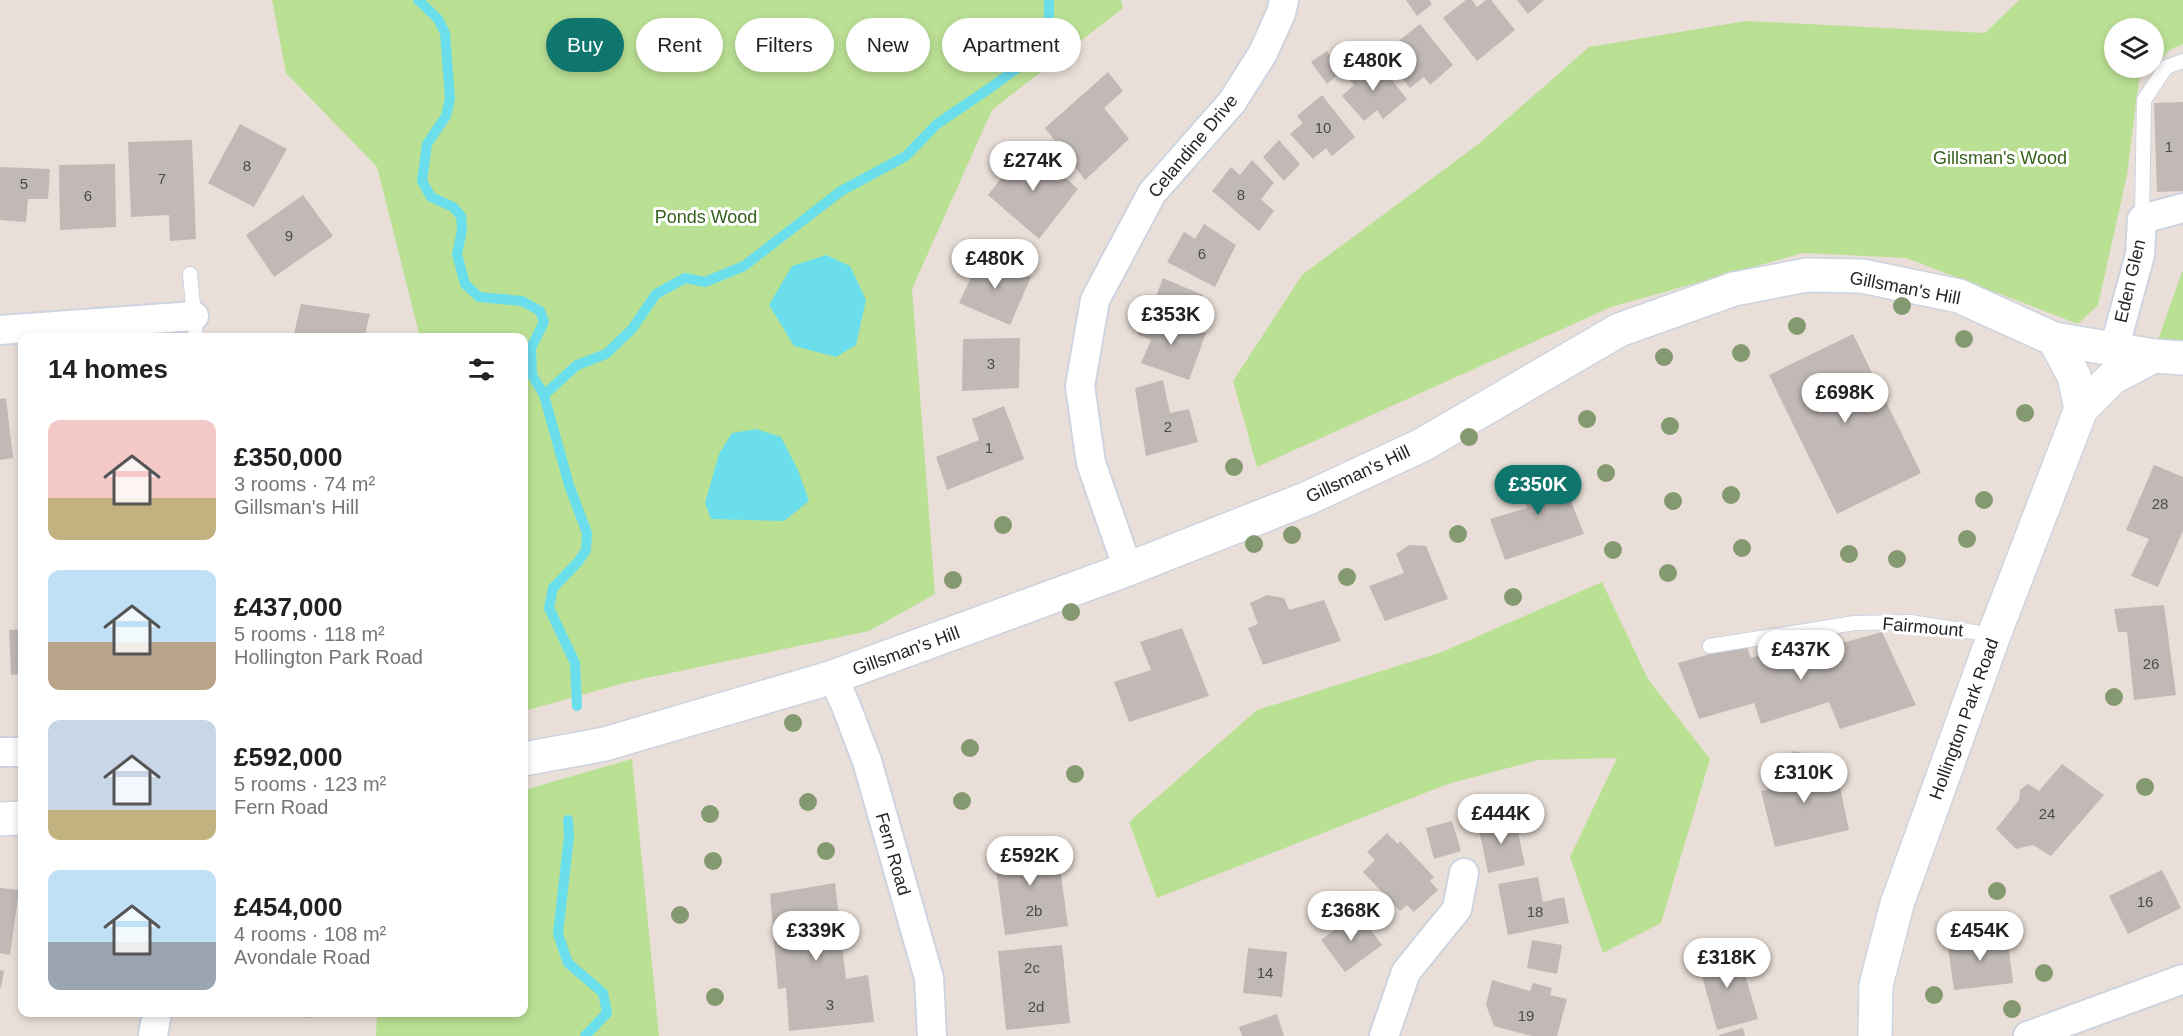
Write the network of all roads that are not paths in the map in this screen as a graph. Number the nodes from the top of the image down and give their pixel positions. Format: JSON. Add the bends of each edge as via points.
{"nodes":[{"id":1,"x":1284,"y":0,"type":"edge"},
{"id":2,"x":2183,"y":61,"type":"edge"},
{"id":3,"x":2183,"y":208,"type":"edge"},
{"id":4,"x":2142,"y":219,"type":"junction"},
{"id":5,"x":190,"y":274,"type":"dead end"},
{"id":6,"x":195,"y":327,"type":"edge"},
{"id":7,"x":0,"y":330,"type":"edge"},
{"id":8,"x":2054,"y":339,"type":"junction"},
{"id":9,"x":2114,"y":350,"type":"junction"},
{"id":10,"x":2168,"y":357,"type":"edge"},
{"id":11,"x":2081,"y":409,"type":"junction"},
{"id":12,"x":1128,"y":569,"type":"junction"},
{"id":13,"x":1994,"y":635,"type":"junction"},
{"id":14,"x":1710,"y":646,"type":"dead end"},
{"id":15,"x":833,"y":677,"type":"junction"},
{"id":16,"x":0,"y":752,"type":"edge"},
{"id":17,"x":18,"y":752,"type":"edge"},
{"id":18,"x":528,"y":758,"type":"edge"},
{"id":19,"x":18,"y":818,"type":"edge"},
{"id":20,"x":0,"y":819,"type":"edge"},
{"id":21,"x":1464,"y":873,"type":"dead end"},
{"id":22,"x":2183,"y":979,"type":"edge"},
{"id":23,"x":156,"y":1017,"type":"edge"},
{"id":24,"x":153,"y":1036,"type":"edge"},
{"id":25,"x":932,"y":1036,"type":"edge"},
{"id":26,"x":1384,"y":1036,"type":"edge"},
{"id":27,"x":1875,"y":1036,"type":"edge"},
{"id":28,"x":2028,"y":1036,"type":"edge"}],
"edges":[{"from":1,"to":12,"type":"street","name":"Celandine Drive","via":[[1263,53],[1232,102],[1152,193],[1095,300],[1080,386],[1091,463]]},
{"from":2,"to":4,"type":"lane","via":[[2166,67],[2144,100]]},
{"from":3,"to":4,"type":"street","name":"Eden Glen"},
{"from":4,"to":9,"type":"street","name":"Eden Glen","via":[[2140,255]]},
{"from":5,"to":6,"type":"lane"},
{"from":6,"to":7,"type":"street"},
{"from":8,"to":9,"type":"street","name":"Gillsman's Hill"},
{"from":8,"to":11,"type":"street","via":[[2074,376]]},
{"from":8,"to":12,"type":"street","name":"Gillsman's Hill","via":[[1959,296],[1862,276],[1807,275],[1734,289],[1619,330],[1422,445],[1308,498]]},
{"from":9,"to":10,"type":"street","name":"Gillsman's Hill"},
{"from":10,"to":11,"type":"street","name":"Hollington Park Road","via":[[2112,378]]},
{"from":11,"to":13,"type":"street","name":"Hollington Park Road"},
{"from":12,"to":15,"type":"street","name":"Gillsman's Hill"},
{"from":13,"to":14,"type":"lane","name":"Fairmount","via":[[1910,622],[1855,623]]},
{"from":13,"to":27,"type":"street","name":"Hollington Park Road","via":[[1897,904],[1876,986]]},
{"from":15,"to":18,"type":"street","name":"Gillsman's Hill","via":[[605,744]]},
{"from":15,"to":25,"type":"street","name":"Fern Road","via":[[867,761],[929,978]]},
{"from":16,"to":17,"type":"street"},
{"from":19,"to":20,"type":"street"},
{"from":21,"to":26,"type":"street","via":[[1457,909],[1406,972]]},
{"from":22,"to":28,"type":"street"},
{"from":23,"to":24,"type":"street"}]}
